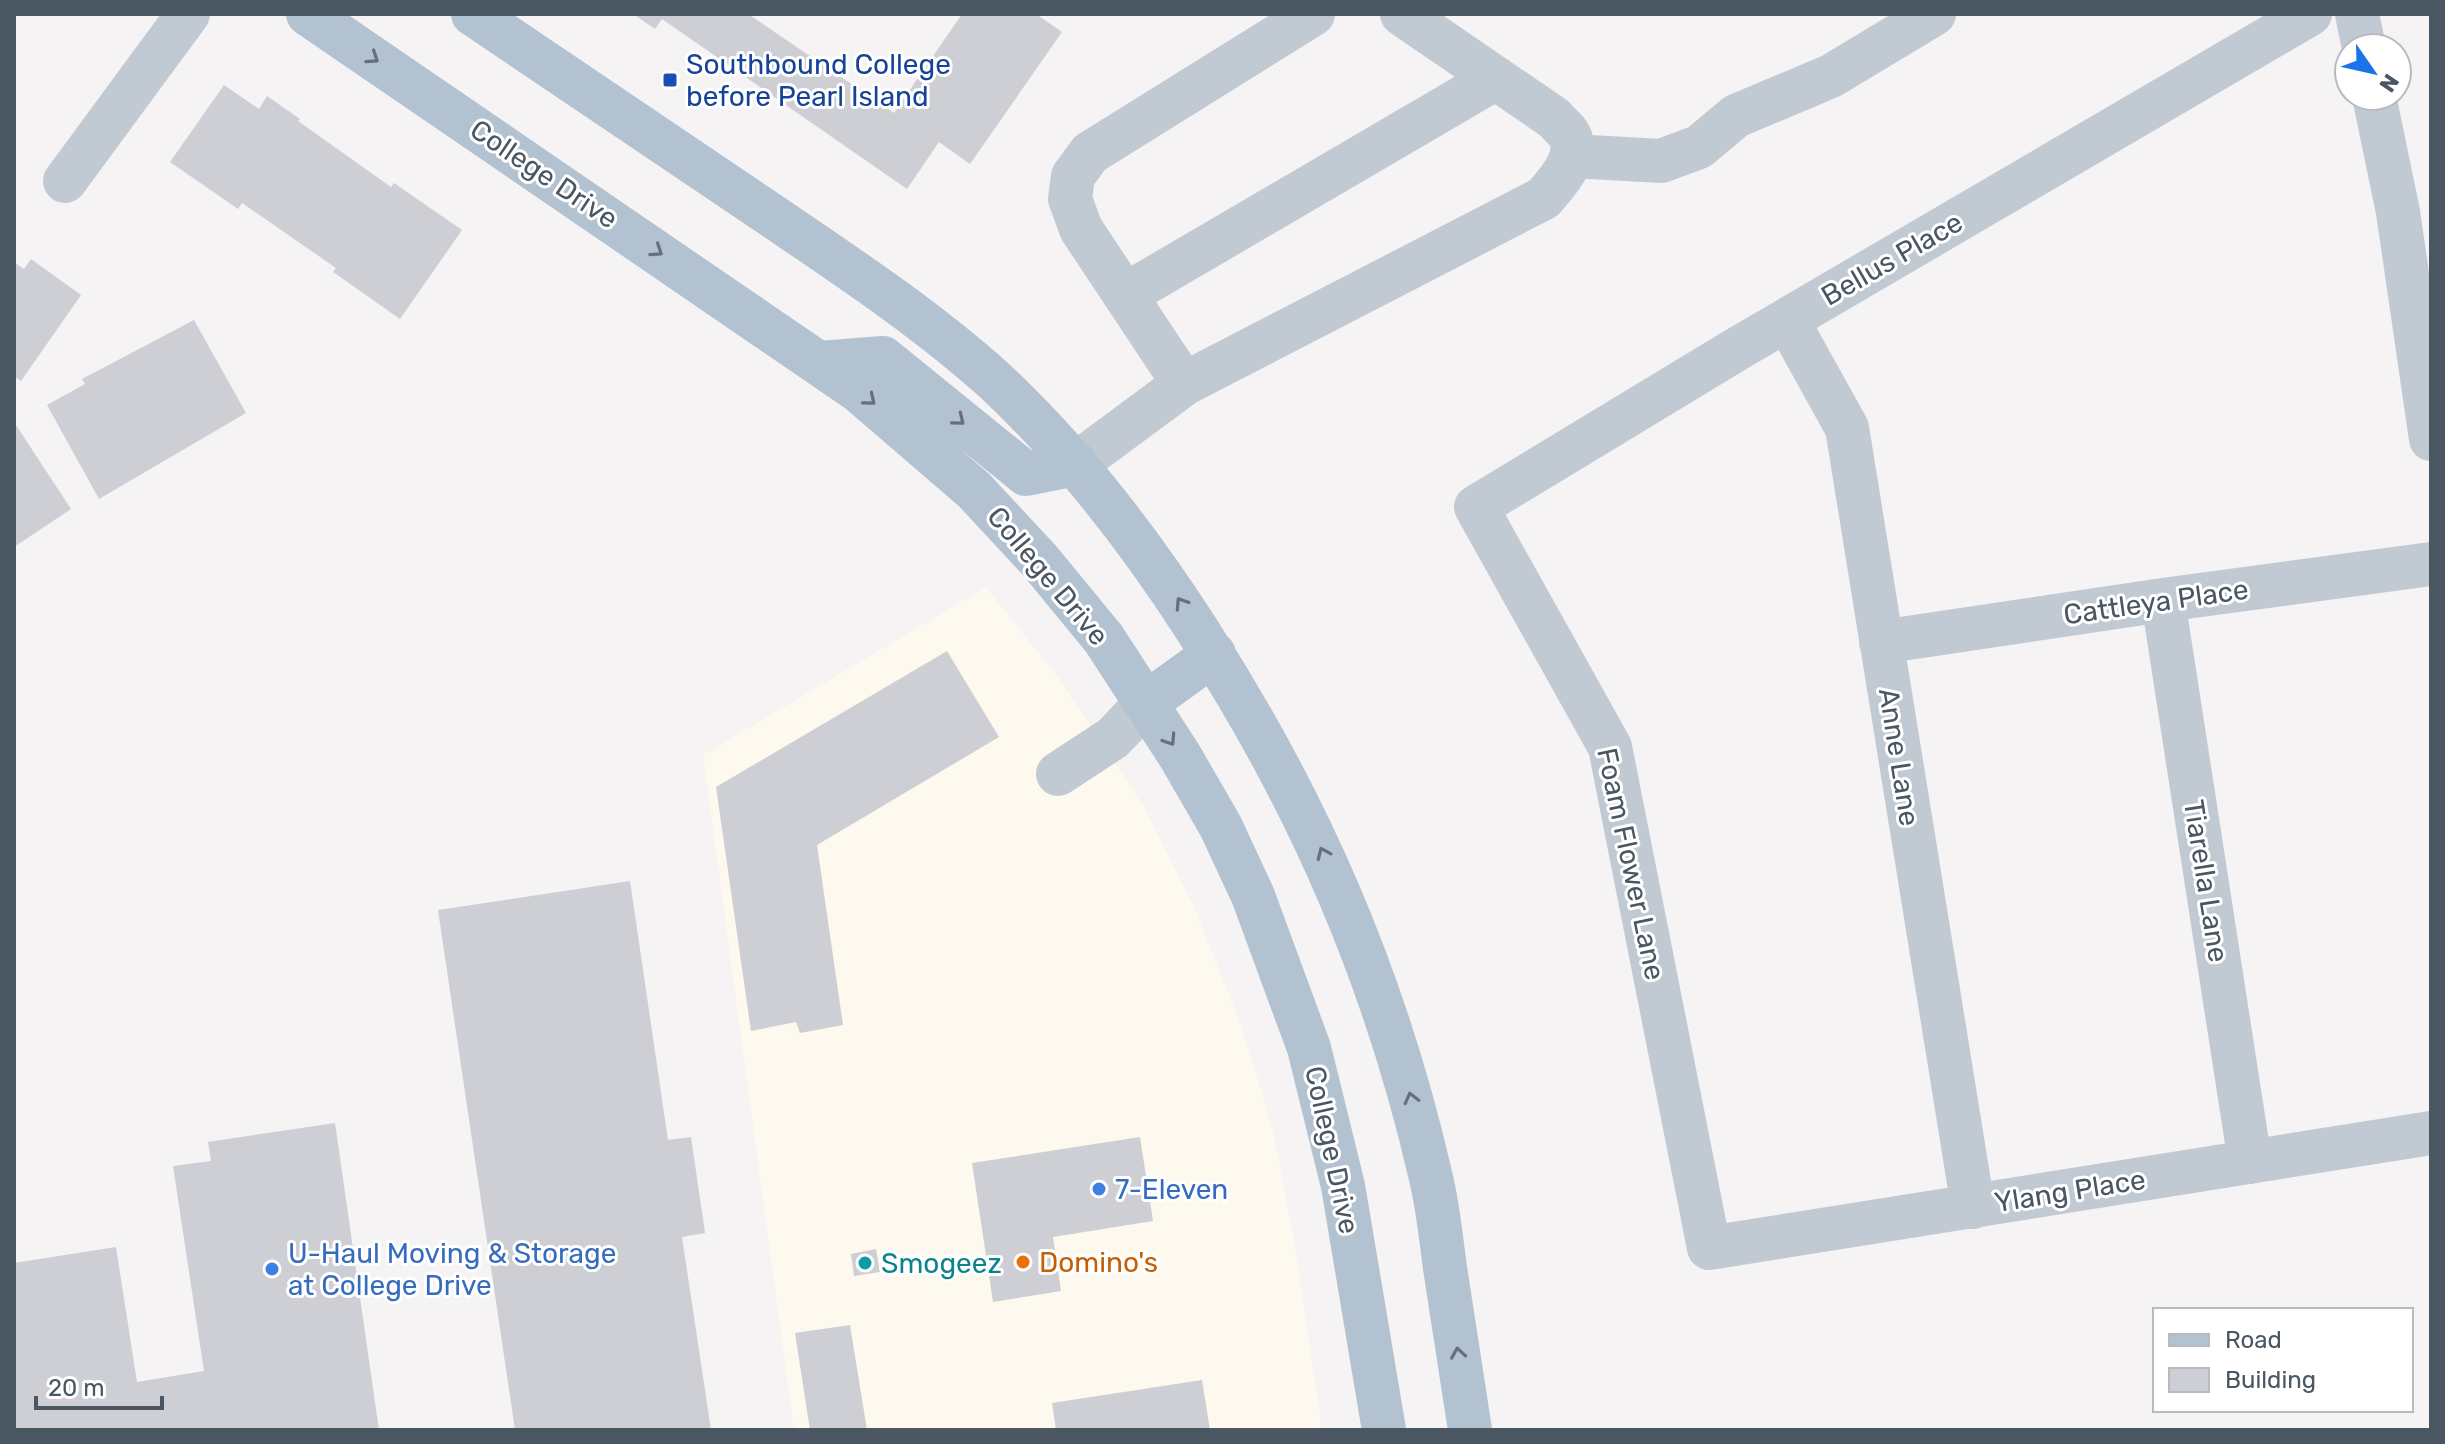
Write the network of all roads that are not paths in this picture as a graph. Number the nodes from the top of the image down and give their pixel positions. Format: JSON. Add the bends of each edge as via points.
{"nodes":[{"id":1,"x":188,"y":14,"type":"edge"},
{"id":2,"x":308,"y":14,"type":"edge"},
{"id":3,"x":473,"y":14,"type":"edge"},
{"id":4,"x":1313,"y":14,"type":"edge"},
{"id":5,"x":1402,"y":14,"type":"edge"},
{"id":6,"x":1934,"y":14,"type":"edge"},
{"id":7,"x":2310,"y":14,"type":"edge"},
{"id":8,"x":1496,"y":78,"type":"junction"},
{"id":9,"x":2377,"y":112,"type":"edge"},
{"id":10,"x":1572,"y":156,"type":"junction"},
{"id":11,"x":65,"y":181,"type":"dead end"},
{"id":12,"x":1125,"y":295,"type":"junction"},
{"id":13,"x":1787,"y":320,"type":"junction"},
{"id":14,"x":2425,"y":360,"type":"edge"},
{"id":15,"x":819,"y":363,"type":"junction"},
{"id":16,"x":1184,"y":384,"type":"junction"},
{"id":17,"x":2431,"y":439,"type":"edge"},
{"id":18,"x":1076,"y":464,"type":"junction"},
{"id":19,"x":1476,"y":507,"type":"joint"},
{"id":20,"x":2431,"y":564,"type":"edge"},
{"id":21,"x":2163,"y":600,"type":"junction"},
{"id":22,"x":1881,"y":642,"type":"junction"},
{"id":23,"x":1214,"y":654,"type":"junction"},
{"id":24,"x":1146,"y":703,"type":"junction"},
{"id":25,"x":1058,"y":774,"type":"dead end"},
{"id":26,"x":2431,"y":1133,"type":"edge"},
{"id":27,"x":2250,"y":1162,"type":"junction"},
{"id":28,"x":1973,"y":1207,"type":"junction"},
{"id":29,"x":1709,"y":1248,"type":"joint"},
{"id":30,"x":1384,"y":1430,"type":"edge"},
{"id":31,"x":1470,"y":1430,"type":"edge"}],
"edges":[{"from":1,"to":11,"type":"street"},
{"from":2,"to":15,"type":"main road","name":"College Drive","one_way":true},
{"from":3,"to":18,"type":"main road","via":[[919,318],[992,379]]},
{"from":4,"to":12,"type":"street","via":[[1090,153],[1073,176],[1070,199],[1081,229]]},
{"from":5,"to":8,"type":"street"},
{"from":6,"to":10,"type":"street","via":[[1831,76],[1736,116],[1699,147],[1661,161]]},
{"from":7,"to":13,"type":"street","name":"Bellus Place"},
{"from":8,"to":10,"type":"street","via":[[1554,118],[1571,138]]},
{"from":8,"to":12,"type":"street"},
{"from":9,"to":14,"type":"street"},
{"from":10,"to":16,"type":"street","via":[[1544,198]]},
{"from":12,"to":16,"type":"street"},
{"from":13,"to":19,"type":"street","name":"Bellus Place"},
{"from":13,"to":22,"type":"street","name":"Anne Lane","via":[[1847,428]]},
{"from":14,"to":17,"type":"street"},
{"from":15,"to":18,"type":"main road","one_way":true,"via":[[883,358],[1026,474]]},
{"from":15,"to":24,"type":"main road","name":"College Drive","one_way":true,"via":[[974,490],[1095,628]]},
{"from":16,"to":18,"type":"street"},
{"from":23,"to":18,"type":"main road","one_way":true},
{"from":19,"to":29,"type":"street","name":"Foam Flower Lane","via":[[1610,747]]},
{"from":20,"to":21,"type":"street","name":"Cattleya Place"},
{"from":21,"to":22,"type":"street","name":"Cattleya Place"},
{"from":21,"to":27,"type":"street","name":"Tiarella Lane"},
{"from":22,"to":28,"type":"street","name":"Anne Lane"},
{"from":23,"to":24,"type":"main road"},
{"from":31,"to":23,"type":"main road","one_way":true,"via":[[1432,1183],[1385,1011],[1320,847]]},
{"from":24,"to":25,"type":"street","via":[[1113,738]]},
{"from":24,"to":30,"type":"main road","name":"College Drive","one_way":true,"via":[[1221,827],[1253,896],[1309,1048],[1343,1186]]},
{"from":26,"to":27,"type":"street","name":"Ylang Place"},
{"from":27,"to":28,"type":"street","name":"Ylang Place"},
{"from":28,"to":29,"type":"street","name":"Ylang Place"}]}
